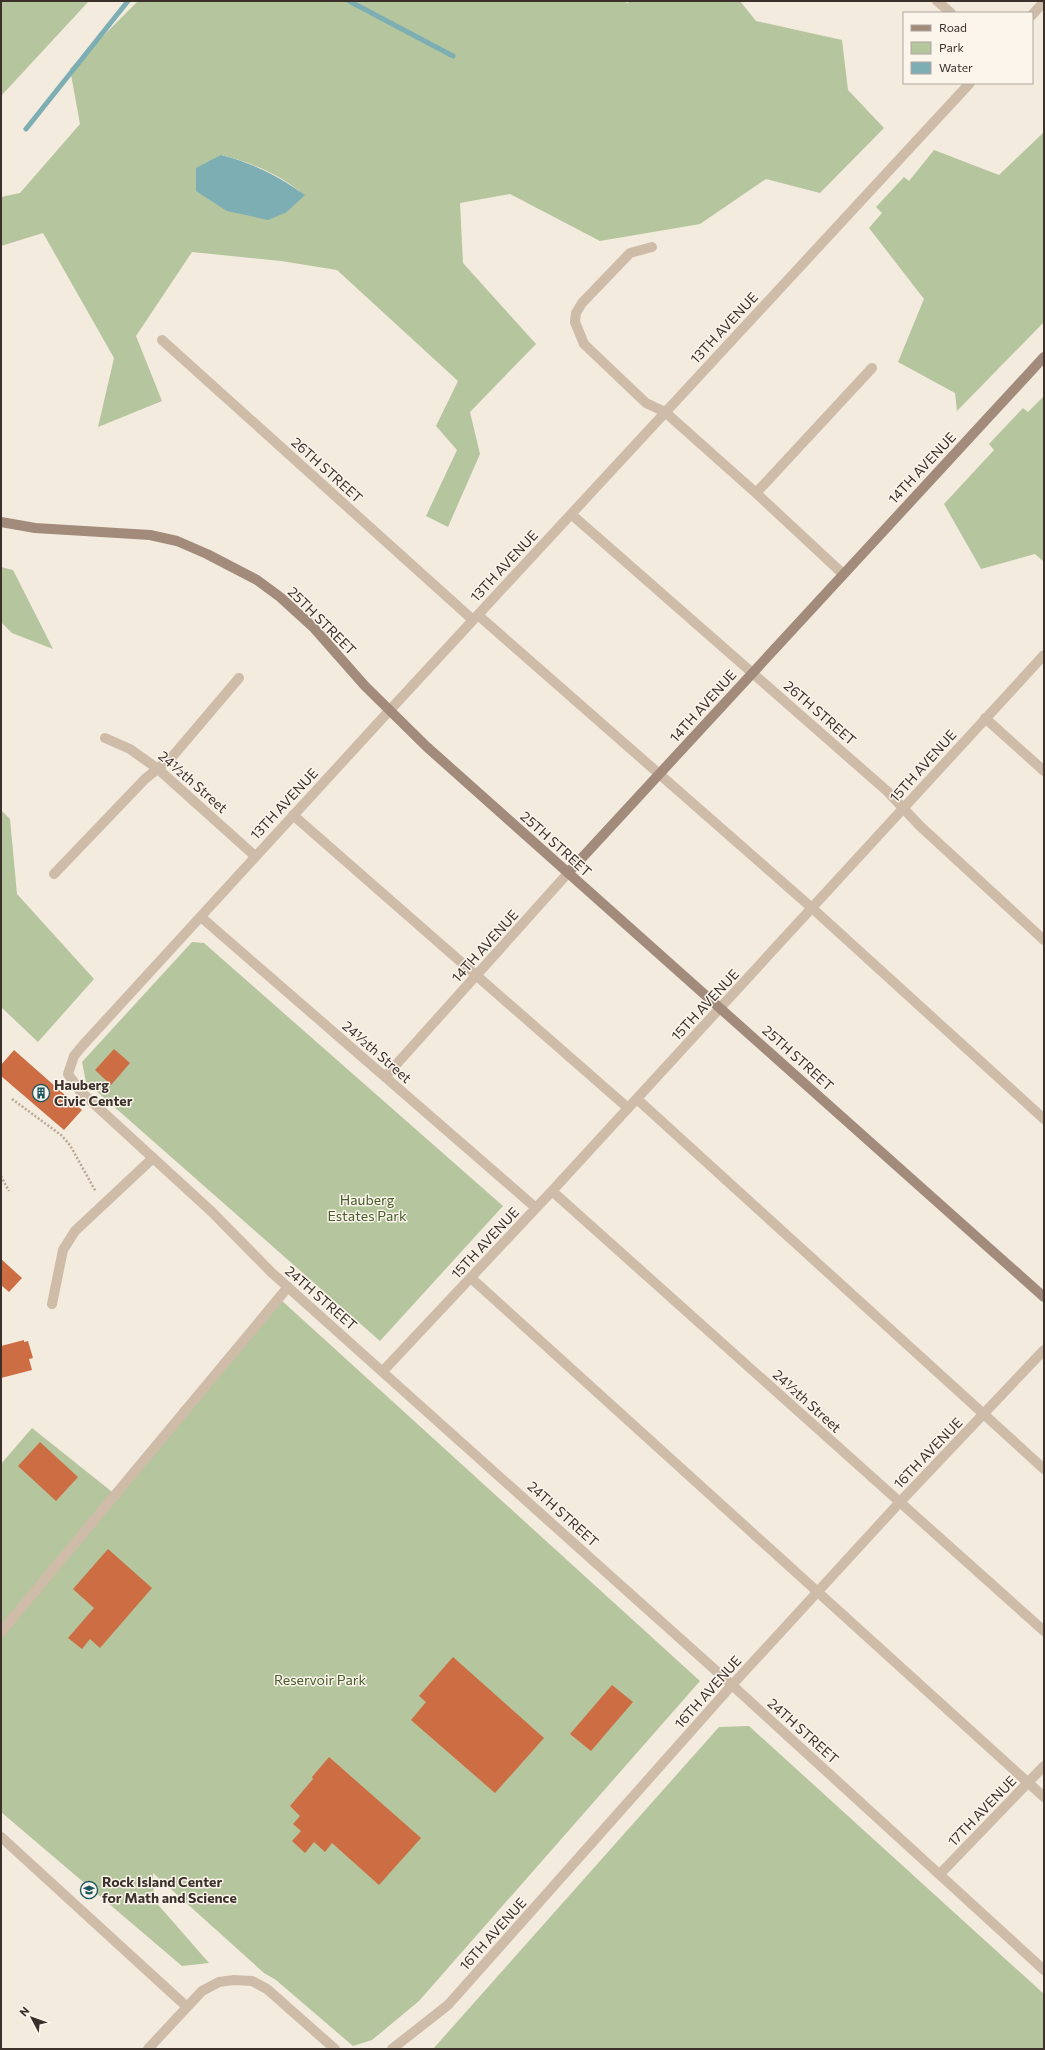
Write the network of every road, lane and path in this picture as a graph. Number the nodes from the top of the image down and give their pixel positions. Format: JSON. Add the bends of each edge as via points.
{"nodes":[{"id":1,"x":938,"y":1,"type":"edge"},
{"id":2,"x":1044,"y":2,"type":"edge"},
{"id":3,"x":950,"y":12,"type":"edge"},
{"id":4,"x":1033,"y":14,"type":"edge"},
{"id":5,"x":969,"y":84,"type":"edge"},
{"id":6,"x":652,"y":247,"type":"dead end"},
{"id":7,"x":162,"y":340,"type":"dead end"},
{"id":8,"x":1044,"y":357,"type":"edge"},
{"id":9,"x":872,"y":368,"type":"dead end"},
{"id":10,"x":665,"y":412,"type":"junction"},
{"id":11,"x":756,"y":493,"type":"junction"},
{"id":12,"x":571,"y":514,"type":"junction"},
{"id":13,"x":1,"y":522,"type":"edge"},
{"id":14,"x":843,"y":574,"type":"junction"},
{"id":15,"x":476,"y":618,"type":"junction"},
{"id":16,"x":1044,"y":655,"type":"edge"},
{"id":17,"x":753,"y":672,"type":"junction"},
{"id":18,"x":239,"y":678,"type":"dead end"},
{"id":19,"x":389,"y":711,"type":"junction"},
{"id":20,"x":985,"y":718,"type":"junction"},
{"id":21,"x":105,"y":738,"type":"dead end"},
{"id":22,"x":158,"y":769,"type":"junction"},
{"id":23,"x":1044,"y":771,"type":"edge"},
{"id":24,"x":659,"y":775,"type":"junction"},
{"id":25,"x":903,"y":808,"type":"junction"},
{"id":26,"x":293,"y":815,"type":"junction"},
{"id":27,"x":256,"y":856,"type":"junction"},
{"id":28,"x":568,"y":873,"type":"junction"},
{"id":29,"x":54,"y":874,"type":"dead end"},
{"id":30,"x":812,"y":908,"type":"junction"},
{"id":31,"x":201,"y":917,"type":"junction"},
{"id":32,"x":1044,"y":940,"type":"edge"},
{"id":33,"x":477,"y":976,"type":"junction"},
{"id":34,"x":721,"y":1008,"type":"junction"},
{"id":35,"x":68,"y":1074,"type":"joint"},
{"id":36,"x":385,"y":1077,"type":"junction"},
{"id":37,"x":637,"y":1099,"type":"junction"},
{"id":38,"x":12,"y":1100,"type":"dead end"},
{"id":39,"x":628,"y":1108,"type":"junction"},
{"id":40,"x":1044,"y":1119,"type":"edge"},
{"id":41,"x":153,"y":1158,"type":"junction"},
{"id":42,"x":1,"y":1176,"type":"edge"},
{"id":43,"x":9,"y":1191,"type":"dead end"},
{"id":44,"x":552,"y":1191,"type":"junction"},
{"id":45,"x":102,"y":1206,"type":"junction"},
{"id":46,"x":536,"y":1208,"type":"junction"},
{"id":47,"x":471,"y":1278,"type":"junction"},
{"id":48,"x":288,"y":1287,"type":"junction"},
{"id":49,"x":1044,"y":1297,"type":"edge"},
{"id":50,"x":52,"y":1304,"type":"dead end"},
{"id":51,"x":1044,"y":1350,"type":"edge"},
{"id":52,"x":383,"y":1371,"type":"junction"},
{"id":53,"x":984,"y":1415,"type":"junction"},
{"id":54,"x":1044,"y":1469,"type":"edge"},
{"id":55,"x":900,"y":1502,"type":"junction"},
{"id":56,"x":818,"y":1591,"type":"junction"},
{"id":57,"x":1044,"y":1631,"type":"edge"},
{"id":58,"x":1,"y":1632,"type":"edge"},
{"id":59,"x":732,"y":1686,"type":"junction"},
{"id":60,"x":1044,"y":1766,"type":"edge"},
{"id":61,"x":1029,"y":1783,"type":"junction"},
{"id":62,"x":1044,"y":1797,"type":"edge"},
{"id":63,"x":1,"y":1837,"type":"edge"},
{"id":64,"x":940,"y":1874,"type":"junction"},
{"id":65,"x":1044,"y":1970,"type":"edge"},
{"id":66,"x":187,"y":2007,"type":"junction"},
{"id":67,"x":148,"y":2049,"type":"edge"},
{"id":68,"x":335,"y":2049,"type":"edge"},
{"id":69,"x":392,"y":2049,"type":"edge"}],
"edges":[{"from":1,"to":3,"type":"street"},
{"from":2,"to":4,"type":"street"},
{"from":5,"to":10,"type":"street","name":"13TH AVENUE"},
{"from":6,"to":10,"type":"street","via":[[630,253],[582,303],[576,313],[575,322],[584,344],[646,403]]},
{"from":7,"to":15,"type":"street","name":"26TH STREET"},
{"from":8,"to":14,"type":"street","name":"14TH AVENUE"},
{"from":9,"to":11,"type":"street"},
{"from":10,"to":11,"type":"street"},
{"from":10,"to":12,"type":"street","name":"13TH AVENUE"},
{"from":11,"to":14,"type":"street"},
{"from":12,"to":15,"type":"street","name":"13TH AVENUE"},
{"from":12,"to":17,"type":"street","name":"26TH STREET"},
{"from":13,"to":19,"type":"street","name":"25TH STREET","via":[[35,528],[150,535],[177,541],[207,554],[257,580],[280,597],[313,626]]},
{"from":14,"to":17,"type":"street","name":"14TH AVENUE"},
{"from":15,"to":19,"type":"street","name":"13TH AVENUE"},
{"from":15,"to":24,"type":"street","name":"26TH STREET"},
{"from":16,"to":20,"type":"street","name":"15TH AVENUE"},
{"from":17,"to":24,"type":"street","name":"14TH AVENUE"},
{"from":17,"to":25,"type":"street","name":"26TH STREET"},
{"from":18,"to":22,"type":"street","via":[[172,757]]},
{"from":19,"to":26,"type":"street","name":"13TH AVENUE"},
{"from":19,"to":28,"type":"street","name":"25TH STREET"},
{"from":20,"to":23,"type":"street"},
{"from":20,"to":25,"type":"street","name":"15TH AVENUE"},
{"from":21,"to":22,"type":"street","name":"24½th Street","via":[[130,749]]},
{"from":22,"to":27,"type":"street","name":"24½th Street"},
{"from":22,"to":29,"type":"street"},
{"from":24,"to":28,"type":"street","name":"14TH AVENUE"},
{"from":24,"to":30,"type":"street","name":"26TH STREET"},
{"from":25,"to":30,"type":"street","name":"15TH AVENUE"},
{"from":25,"to":32,"type":"street","name":"26TH STREET"},
{"from":26,"to":27,"type":"street","name":"13TH AVENUE"},
{"from":26,"to":33,"type":"street"},
{"from":27,"to":31,"type":"street","name":"13TH AVENUE"},
{"from":28,"to":33,"type":"street","name":"14TH AVENUE"},
{"from":28,"to":34,"type":"street","name":"25TH STREET"},
{"from":30,"to":34,"type":"street","name":"15TH AVENUE"},
{"from":30,"to":40,"type":"street","name":"26TH STREET"},
{"from":31,"to":35,"type":"street","name":"13TH AVENUE","via":[[84,1044],[74,1056]]},
{"from":31,"to":36,"type":"street","name":"24½th Street"},
{"from":33,"to":36,"type":"street","name":"14TH AVENUE"},
{"from":33,"to":39,"type":"street"},
{"from":34,"to":37,"type":"street","name":"15TH AVENUE"},
{"from":34,"to":49,"type":"street","name":"25TH STREET"},
{"from":35,"to":41,"type":"street","name":"24TH STREET","via":[[71,1081],[88,1099]]},
{"from":36,"to":46,"type":"street","name":"24½th Street"},
{"from":37,"to":39,"type":"street","name":"15TH AVENUE"},
{"from":37,"to":53,"type":"street"},
{"from":38,"to":45,"type":"path","via":[[61,1135],[86,1172]]},
{"from":39,"to":44,"type":"street","name":"15TH AVENUE"},
{"from":41,"to":45,"type":"street"},
{"from":41,"to":48,"type":"street","name":"24TH STREET"},
{"from":42,"to":43,"type":"path"},
{"from":44,"to":46,"type":"street","name":"15TH AVENUE"},
{"from":44,"to":55,"type":"street","name":"24½th Street"},
{"from":45,"to":50,"type":"street","via":[[75,1231],[63,1250]]},
{"from":46,"to":47,"type":"street","name":"15TH AVENUE"},
{"from":47,"to":52,"type":"street","name":"15TH AVENUE"},
{"from":47,"to":56,"type":"street"},
{"from":48,"to":52,"type":"street","name":"24TH STREET"},
{"from":48,"to":58,"type":"street"},
{"from":51,"to":53,"type":"street","name":"16TH AVENUE"},
{"from":52,"to":59,"type":"street","name":"24TH STREET"},
{"from":53,"to":54,"type":"street"},
{"from":53,"to":55,"type":"street","name":"16TH AVENUE"},
{"from":55,"to":56,"type":"street","name":"16TH AVENUE"},
{"from":55,"to":57,"type":"street","name":"24½th Street"},
{"from":56,"to":59,"type":"street","name":"16TH AVENUE"},
{"from":56,"to":61,"type":"street"},
{"from":59,"to":64,"type":"street","name":"24TH STREET"},
{"from":59,"to":69,"type":"street","name":"16TH AVENUE","via":[[448,2005]]},
{"from":60,"to":61,"type":"street","name":"17TH AVENUE"},
{"from":61,"to":62,"type":"street"},
{"from":61,"to":64,"type":"street","name":"17TH AVENUE"},
{"from":63,"to":66,"type":"street"},
{"from":64,"to":65,"type":"street","name":"24TH STREET"},
{"from":66,"to":67,"type":"street"},
{"from":66,"to":68,"type":"street","via":[[202,1991],[219,1982],[252,1981],[267,1989]]}]}
